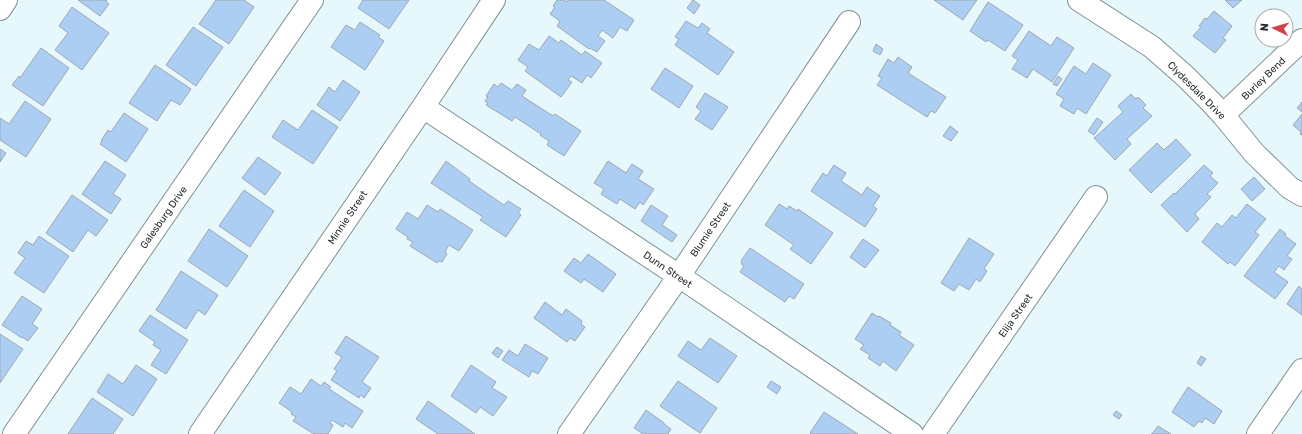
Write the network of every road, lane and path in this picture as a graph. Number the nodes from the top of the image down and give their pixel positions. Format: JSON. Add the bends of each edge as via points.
{"nodes":[{"id":1,"x":6,"y":0,"type":"edge"},
{"id":2,"x":312,"y":0,"type":"edge"},
{"id":3,"x":494,"y":0,"type":"edge"},
{"id":4,"x":1079,"y":0,"type":"edge"},
{"id":5,"x":0,"y":9,"type":"edge"},
{"id":6,"x":848,"y":22,"type":"dead end"},
{"id":7,"x":1302,"y":40,"type":"edge"},
{"id":8,"x":423,"y":107,"type":"junction"},
{"id":9,"x":1223,"y":115,"type":"junction"},
{"id":10,"x":1302,"y":195,"type":"edge"},
{"id":11,"x":1096,"y":197,"type":"dead end"},
{"id":12,"x":679,"y":276,"type":"junction"},
{"id":13,"x":1302,"y":370,"type":"edge"},
{"id":14,"x":14,"y":434,"type":"edge"},
{"id":15,"x":200,"y":434,"type":"edge"},
{"id":16,"x":569,"y":434,"type":"edge"},
{"id":17,"x":912,"y":434,"type":"edge"},
{"id":18,"x":933,"y":434,"type":"edge"},
{"id":19,"x":1258,"y":434,"type":"edge"}],
"edges":[{"from":1,"to":5,"type":"street"},
{"from":2,"to":14,"type":"street","name":"Galesburg Drive"},
{"from":3,"to":8,"type":"street","name":"Minnie Street"},
{"from":4,"to":9,"type":"street","name":"Clydesdale Drive","via":[[1152,47]]},
{"from":6,"to":12,"type":"street","name":"Blumie Street"},
{"from":7,"to":9,"type":"street","name":"Burley Bend"},
{"from":8,"to":12,"type":"street","name":"Dunn Street"},
{"from":8,"to":15,"type":"street","name":"Minnie Street"},
{"from":9,"to":10,"type":"street","name":"Clydesdale Drive","via":[[1254,153],[1290,188]]},
{"from":11,"to":18,"type":"street","name":"Elija Street"},
{"from":12,"to":16,"type":"street","name":"Blumie Street"},
{"from":12,"to":17,"type":"street","name":"Dunn Street"},
{"from":13,"to":19,"type":"street"}]}
